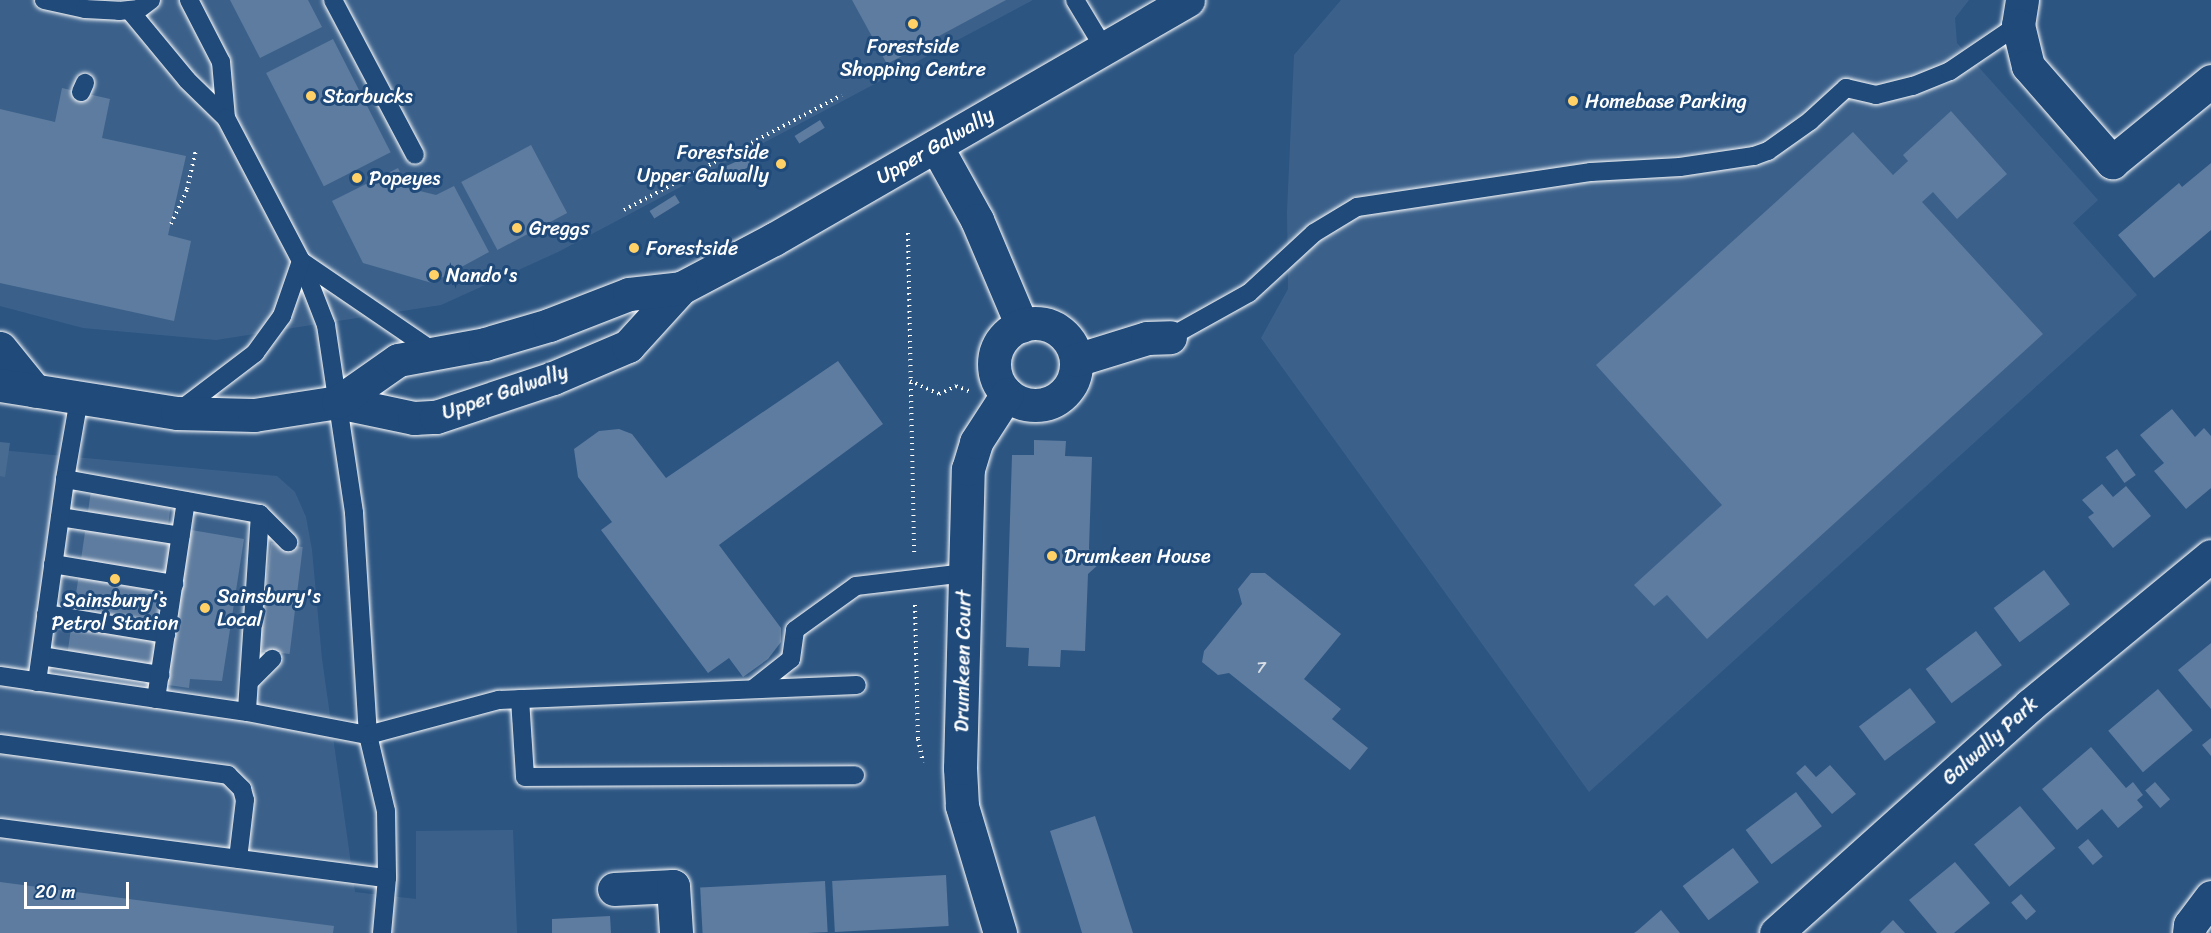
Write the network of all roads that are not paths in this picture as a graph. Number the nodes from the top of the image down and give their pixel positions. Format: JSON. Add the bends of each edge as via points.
{"nodes":[{"id":1,"x":44,"y":0,"type":"edge"},
{"id":2,"x":99,"y":0,"type":"edge"},
{"id":3,"x":151,"y":0,"type":"edge"},
{"id":4,"x":189,"y":0,"type":"edge"},
{"id":5,"x":333,"y":0,"type":"edge"},
{"id":6,"x":1075,"y":0,"type":"edge"},
{"id":7,"x":1188,"y":0,"type":"edge"},
{"id":8,"x":124,"y":11,"type":"junction"},
{"id":9,"x":2020,"y":12,"type":"edge"},
{"id":10,"x":1104,"y":48,"type":"junction"},
{"id":11,"x":2211,"y":81,"type":"edge"},
{"id":12,"x":226,"y":118,"type":"junction"},
{"id":13,"x":936,"y":146,"type":"junction"},
{"id":14,"x":415,"y":155,"type":"dead end"},
{"id":15,"x":301,"y":261,"type":"junction"},
{"id":16,"x":681,"y":288,"type":"junction"},
{"id":17,"x":1022,"y":326,"type":"junction"},
{"id":18,"x":1170,"y":337,"type":"joint"},
{"id":19,"x":0,"y":348,"type":"edge"},
{"id":20,"x":436,"y":353,"type":"junction"},
{"id":21,"x":1076,"y":360,"type":"junction"},
{"id":22,"x":0,"y":386,"type":"edge"},
{"id":23,"x":35,"y":391,"type":"junction"},
{"id":24,"x":1007,"y":394,"type":"junction"},
{"id":25,"x":79,"y":399,"type":"junction"},
{"id":26,"x":338,"y":402,"type":"junction"},
{"id":27,"x":177,"y":413,"type":"junction"},
{"id":28,"x":65,"y":479,"type":"junction"},
{"id":29,"x":186,"y":501,"type":"junction"},
{"id":30,"x":260,"y":514,"type":"junction"},
{"id":31,"x":60,"y":517,"type":"junction"},
{"id":32,"x":181,"y":536,"type":"junction"},
{"id":33,"x":288,"y":542,"type":"dead end"},
{"id":34,"x":2211,"y":556,"type":"edge"},
{"id":35,"x":53,"y":564,"type":"junction"},
{"id":36,"x":965,"y":573,"type":"junction"},
{"id":37,"x":174,"y":584,"type":"junction"},
{"id":38,"x":46,"y":614,"type":"junction"},
{"id":39,"x":166,"y":634,"type":"junction"},
{"id":40,"x":41,"y":656,"type":"junction"},
{"id":41,"x":272,"y":659,"type":"dead end"},
{"id":42,"x":160,"y":675,"type":"junction"},
{"id":43,"x":0,"y":676,"type":"edge"},
{"id":44,"x":37,"y":682,"type":"junction"},
{"id":45,"x":249,"y":682,"type":"junction"},
{"id":46,"x":857,"y":685,"type":"dead end"},
{"id":47,"x":753,"y":689,"type":"junction"},
{"id":48,"x":156,"y":699,"type":"junction"},
{"id":49,"x":520,"y":699,"type":"junction"},
{"id":50,"x":247,"y":712,"type":"junction"},
{"id":51,"x":368,"y":735,"type":"junction"},
{"id":52,"x":0,"y":744,"type":"edge"},
{"id":53,"x":855,"y":775,"type":"dead end"},
{"id":54,"x":0,"y":828,"type":"edge"},
{"id":55,"x":238,"y":859,"type":"junction"},
{"id":56,"x":387,"y":878,"type":"junction"},
{"id":57,"x":614,"y":889,"type":"dead end"},
{"id":58,"x":2211,"y":897,"type":"edge"},
{"id":59,"x":382,"y":933,"type":"edge"},
{"id":60,"x":676,"y":933,"type":"edge"},
{"id":61,"x":1000,"y":933,"type":"edge"},
{"id":62,"x":1776,"y":933,"type":"edge"},
{"id":63,"x":2189,"y":933,"type":"edge"}],
"edges":[{"from":1,"to":8,"type":"lane","via":[[85,9]]},
{"from":2,"to":8,"type":"lane"},
{"from":3,"to":8,"type":"lane"},
{"from":4,"to":12,"type":"lane","via":[[221,62]]},
{"from":5,"to":14,"type":"lane"},
{"from":6,"to":10,"type":"lane"},
{"from":7,"to":10,"type":"street","name":"Upper Galwally"},
{"from":8,"to":12,"type":"lane"},
{"from":9,"to":11,"type":"street","via":[[2028,66],[2112,162]]},
{"from":9,"to":18,"type":"lane","via":[[1950,71],[1876,95],[1846,88],[1810,121],[1768,151],[1754,156],[1680,167],[1591,172],[1357,207],[1314,233],[1249,293]]},
{"from":10,"to":13,"type":"street","name":"Upper Galwally"},
{"from":12,"to":15,"type":"lane"},
{"from":13,"to":16,"type":"street","name":"Upper Galwally"},
{"from":13,"to":17,"type":"street","via":[[968,201]]},
{"from":15,"to":20,"type":"lane"},
{"from":15,"to":26,"type":"lane","via":[[326,325]]},
{"from":15,"to":27,"type":"lane","via":[[282,316],[255,353]]},
{"from":16,"to":20,"type":"street","name":"Upper Galwally","via":[[629,294],[549,325]]},
{"from":16,"to":26,"type":"street","name":"Upper Galwally","via":[[628,346],[542,382],[436,417],[414,418]]},
{"from":17,"to":21,"type":"street","via":[[1034,323],[1058,330],[1070,344]]},
{"from":17,"to":24,"type":"street","via":[[1000,343],[995,356],[995,370]]},
{"from":18,"to":21,"type":"street","via":[[1147,338]]},
{"from":19,"to":23,"type":"street"},
{"from":20,"to":26,"type":"street","name":"Upper Galwally","via":[[398,360]]},
{"from":21,"to":24,"type":"street","via":[[1071,384],[1053,401],[1029,404]]},
{"from":22,"to":23,"type":"street","name":"Upper Galwally"},
{"from":23,"to":25,"type":"street","name":"Upper Galwally"},
{"from":24,"to":36,"type":"street","name":"Drumkeen Court","via":[[976,442],[968,469]]},
{"from":25,"to":27,"type":"street","name":"Upper Galwally"},
{"from":25,"to":28,"type":"lane"},
{"from":26,"to":27,"type":"street","name":"Upper Galwally","via":[[254,414]]},
{"from":26,"to":51,"type":"lane","via":[[354,513]]},
{"from":28,"to":29,"type":"lane"},
{"from":28,"to":31,"type":"lane"},
{"from":29,"to":30,"type":"lane"},
{"from":29,"to":32,"type":"lane"},
{"from":30,"to":33,"type":"lane"},
{"from":30,"to":45,"type":"lane"},
{"from":31,"to":32,"type":"lane"},
{"from":31,"to":35,"type":"lane"},
{"from":32,"to":37,"type":"lane"},
{"from":34,"to":62,"type":"street","name":"Galwally Park","via":[[2030,705]]},
{"from":35,"to":37,"type":"lane"},
{"from":35,"to":38,"type":"lane"},
{"from":36,"to":47,"type":"lane","via":[[856,586],[795,630],[792,659]]},
{"from":36,"to":61,"type":"street","name":"Drumkeen Court","via":[[962,806]]},
{"from":37,"to":39,"type":"lane"},
{"from":38,"to":39,"type":"lane"},
{"from":38,"to":40,"type":"lane"},
{"from":39,"to":42,"type":"lane"},
{"from":40,"to":42,"type":"lane"},
{"from":40,"to":44,"type":"lane"},
{"from":41,"to":45,"type":"lane"},
{"from":42,"to":48,"type":"lane"},
{"from":43,"to":44,"type":"lane"},
{"from":44,"to":48,"type":"lane"},
{"from":45,"to":50,"type":"lane"},
{"from":46,"to":47,"type":"lane"},
{"from":47,"to":49,"type":"lane"},
{"from":48,"to":50,"type":"lane"},
{"from":49,"to":51,"type":"lane","via":[[499,700]]},
{"from":49,"to":53,"type":"lane","via":[[525,777]]},
{"from":50,"to":51,"type":"lane"},
{"from":51,"to":56,"type":"lane","via":[[386,811]]},
{"from":52,"to":55,"type":"lane","via":[[228,775],[242,789],[245,800]]},
{"from":54,"to":55,"type":"lane"},
{"from":55,"to":56,"type":"lane"},
{"from":56,"to":59,"type":"lane"},
{"from":57,"to":60,"type":"street","via":[[674,886]]},
{"from":58,"to":63,"type":"street","via":[[2190,925]]}]}
